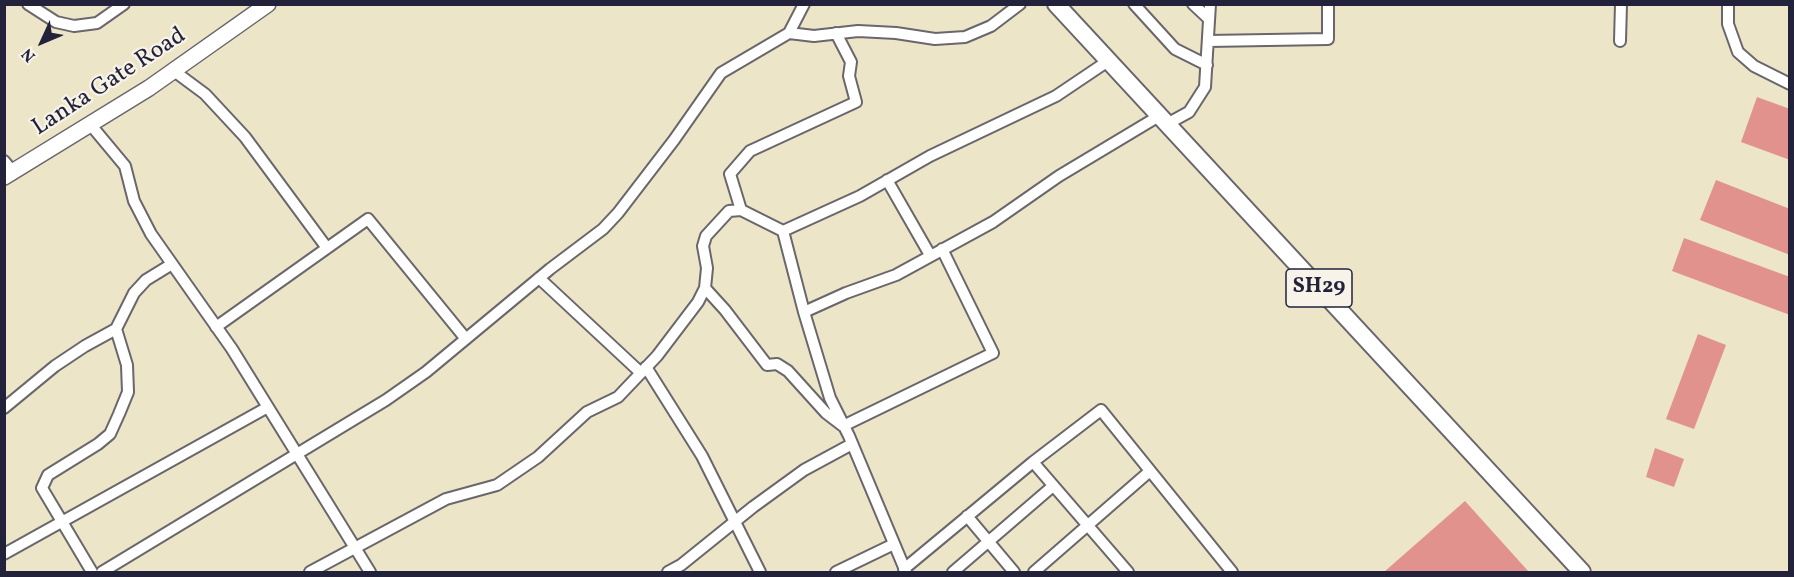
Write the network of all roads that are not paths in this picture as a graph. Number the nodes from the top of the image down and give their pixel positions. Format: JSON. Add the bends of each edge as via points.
{"nodes":[{"id":1,"x":28,"y":4,"type":"edge"},
{"id":2,"x":124,"y":4,"type":"edge"},
{"id":3,"x":268,"y":4,"type":"edge"},
{"id":4,"x":804,"y":4,"type":"edge"},
{"id":5,"x":1020,"y":4,"type":"edge"},
{"id":6,"x":1056,"y":4,"type":"edge"},
{"id":7,"x":1134,"y":4,"type":"edge"},
{"id":8,"x":1193,"y":4,"type":"edge"},
{"id":9,"x":1210,"y":4,"type":"edge"},
{"id":10,"x":1328,"y":4,"type":"edge"},
{"id":11,"x":1621,"y":4,"type":"edge"},
{"id":12,"x":1728,"y":4,"type":"edge"},
{"id":13,"x":1209,"y":19,"type":"junction"},
{"id":14,"x":789,"y":33,"type":"junction"},
{"id":15,"x":836,"y":33,"type":"junction"},
{"id":16,"x":1208,"y":41,"type":"junction"},
{"id":17,"x":1620,"y":41,"type":"dead end"},
{"id":18,"x":1108,"y":61,"type":"junction"},
{"id":19,"x":1207,"y":65,"type":"junction"},
{"id":20,"x":174,"y":71,"type":"junction"},
{"id":21,"x":1790,"y":84,"type":"edge"},
{"id":22,"x":1163,"y":120,"type":"junction"},
{"id":23,"x":90,"y":124,"type":"junction"},
{"id":24,"x":8,"y":170,"type":"edge"},
{"id":25,"x":887,"y":180,"type":"junction"},
{"id":26,"x":741,"y":210,"type":"junction"},
{"id":27,"x":783,"y":231,"type":"junction"},
{"id":28,"x":327,"y":248,"type":"junction"},
{"id":29,"x":942,"y":249,"type":"junction"},
{"id":30,"x":930,"y":255,"type":"junction"},
{"id":31,"x":172,"y":264,"type":"junction"},
{"id":32,"x":539,"y":278,"type":"junction"},
{"id":33,"x":705,"y":288,"type":"junction"},
{"id":34,"x":804,"y":312,"type":"junction"},
{"id":35,"x":216,"y":327,"type":"junction"},
{"id":36,"x":116,"y":329,"type":"junction"},
{"id":37,"x":466,"y":339,"type":"junction"},
{"id":38,"x":644,"y":370,"type":"junction"},
{"id":39,"x":4,"y":408,"type":"edge"},
{"id":40,"x":268,"y":408,"type":"junction"},
{"id":41,"x":843,"y":426,"type":"junction"},
{"id":42,"x":852,"y":444,"type":"junction"},
{"id":43,"x":297,"y":455,"type":"junction"},
{"id":44,"x":1033,"y":462,"type":"junction"},
{"id":45,"x":1150,"y":471,"type":"junction"},
{"id":46,"x":1053,"y":486,"type":"junction"},
{"id":47,"x":968,"y":516,"type":"junction"},
{"id":48,"x":63,"y":521,"type":"junction"},
{"id":49,"x":735,"y":521,"type":"junction"},
{"id":50,"x":1087,"y":526,"type":"junction"},
{"id":51,"x":988,"y":542,"type":"junction"},
{"id":52,"x":894,"y":544,"type":"junction"},
{"id":53,"x":356,"y":548,"type":"junction"},
{"id":54,"x":4,"y":554,"type":"edge"},
{"id":55,"x":905,"y":571,"type":"edge"},
{"id":56,"x":92,"y":573,"type":"edge"},
{"id":57,"x":102,"y":573,"type":"edge"},
{"id":58,"x":310,"y":573,"type":"edge"},
{"id":59,"x":370,"y":573,"type":"edge"},
{"id":60,"x":668,"y":573,"type":"edge"},
{"id":61,"x":760,"y":573,"type":"edge"},
{"id":62,"x":836,"y":573,"type":"edge"},
{"id":63,"x":953,"y":573,"type":"edge"},
{"id":64,"x":1014,"y":573,"type":"edge"},
{"id":65,"x":1034,"y":573,"type":"edge"},
{"id":66,"x":1128,"y":573,"type":"edge"},
{"id":67,"x":1232,"y":573,"type":"edge"},
{"id":68,"x":1582,"y":573,"type":"edge"}],
"edges":[{"from":1,"to":2,"type":"street","via":[[56,22],[74,26],[97,22]]},
{"from":3,"to":20,"type":"street","name":"Lanka Gate Road"},
{"from":4,"to":14,"type":"street"},
{"from":5,"to":15,"type":"street","via":[[991,26],[965,37]]},
{"from":6,"to":18,"type":"main road","number":"SH29"},
{"from":7,"to":19,"type":"street","via":[[1175,49]]},
{"from":8,"to":13,"type":"street"},
{"from":9,"to":13,"type":"street"},
{"from":10,"to":16,"type":"street","via":[[1328,39]]},
{"from":11,"to":17,"type":"street"},
{"from":12,"to":21,"type":"street","via":[[1728,24],[1738,52],[1754,66]]},
{"from":13,"to":16,"type":"street"},
{"from":14,"to":15,"type":"street"},
{"from":14,"to":32,"type":"street","via":[[721,73],[603,230]]},
{"from":15,"to":26,"type":"street","via":[[851,62],[849,76],[856,102],[750,151],[730,174]]},
{"from":16,"to":19,"type":"street"},
{"from":18,"to":22,"type":"main road","number":"SH29"},
{"from":18,"to":25,"type":"street","via":[[1056,96]]},
{"from":19,"to":22,"type":"street","via":[[1205,87],[1189,112]]},
{"from":20,"to":23,"type":"street","name":"Lanka Gate Road"},
{"from":20,"to":28,"type":"street","via":[[205,94],[245,137]]},
{"from":22,"to":29,"type":"street","via":[[1059,176],[993,222]]},
{"from":22,"to":68,"type":"main road","number":"SH29"},
{"from":23,"to":24,"type":"street","name":"Lanka Gate Road"},
{"from":23,"to":31,"type":"street","via":[[124,166],[134,201]]},
{"from":25,"to":27,"type":"street"},
{"from":25,"to":30,"type":"street"},
{"from":26,"to":27,"type":"street"},
{"from":26,"to":33,"type":"street","via":[[729,211],[706,236]]},
{"from":27,"to":34,"type":"street"},
{"from":28,"to":35,"type":"street"},
{"from":28,"to":37,"type":"street","via":[[368,219]]},
{"from":29,"to":30,"type":"street"},
{"from":29,"to":41,"type":"street","via":[[993,352]]},
{"from":30,"to":34,"type":"street","via":[[896,275]]},
{"from":31,"to":35,"type":"street"},
{"from":31,"to":36,"type":"street","via":[[146,280],[134,293]]},
{"from":32,"to":37,"type":"street"},
{"from":32,"to":38,"type":"street"},
{"from":33,"to":38,"type":"street"},
{"from":33,"to":41,"type":"street","via":[[767,365],[777,364],[788,371]]},
{"from":34,"to":41,"type":"street","via":[[830,398]]},
{"from":35,"to":40,"type":"street"},
{"from":36,"to":39,"type":"street","via":[[55,366]]},
{"from":36,"to":48,"type":"street","via":[[127,365],[128,392],[115,424],[98,444],[48,475],[42,488]]},
{"from":37,"to":43,"type":"street","via":[[410,383]]},
{"from":38,"to":49,"type":"street","via":[[702,456]]},
{"from":38,"to":53,"type":"street","via":[[618,397],[587,412],[538,457],[497,485],[446,499]]},
{"from":40,"to":43,"type":"street"},
{"from":40,"to":48,"type":"street"},
{"from":41,"to":42,"type":"street"},
{"from":42,"to":49,"type":"street","via":[[804,470]]},
{"from":42,"to":52,"type":"street"},
{"from":43,"to":53,"type":"street"},
{"from":43,"to":57,"type":"street"},
{"from":44,"to":45,"type":"street","via":[[1101,410]]},
{"from":44,"to":46,"type":"street"},
{"from":44,"to":47,"type":"street"},
{"from":45,"to":50,"type":"street"},
{"from":45,"to":67,"type":"street"},
{"from":46,"to":50,"type":"street"},
{"from":46,"to":51,"type":"street"},
{"from":47,"to":51,"type":"street"},
{"from":47,"to":55,"type":"street"},
{"from":48,"to":54,"type":"street"},
{"from":48,"to":56,"type":"street"},
{"from":49,"to":60,"type":"street"},
{"from":49,"to":61,"type":"street"},
{"from":50,"to":65,"type":"street"},
{"from":50,"to":66,"type":"street"},
{"from":51,"to":63,"type":"street"},
{"from":51,"to":64,"type":"street"},
{"from":52,"to":55,"type":"street"},
{"from":52,"to":62,"type":"street"},
{"from":53,"to":58,"type":"street"},
{"from":53,"to":59,"type":"street"}]}
